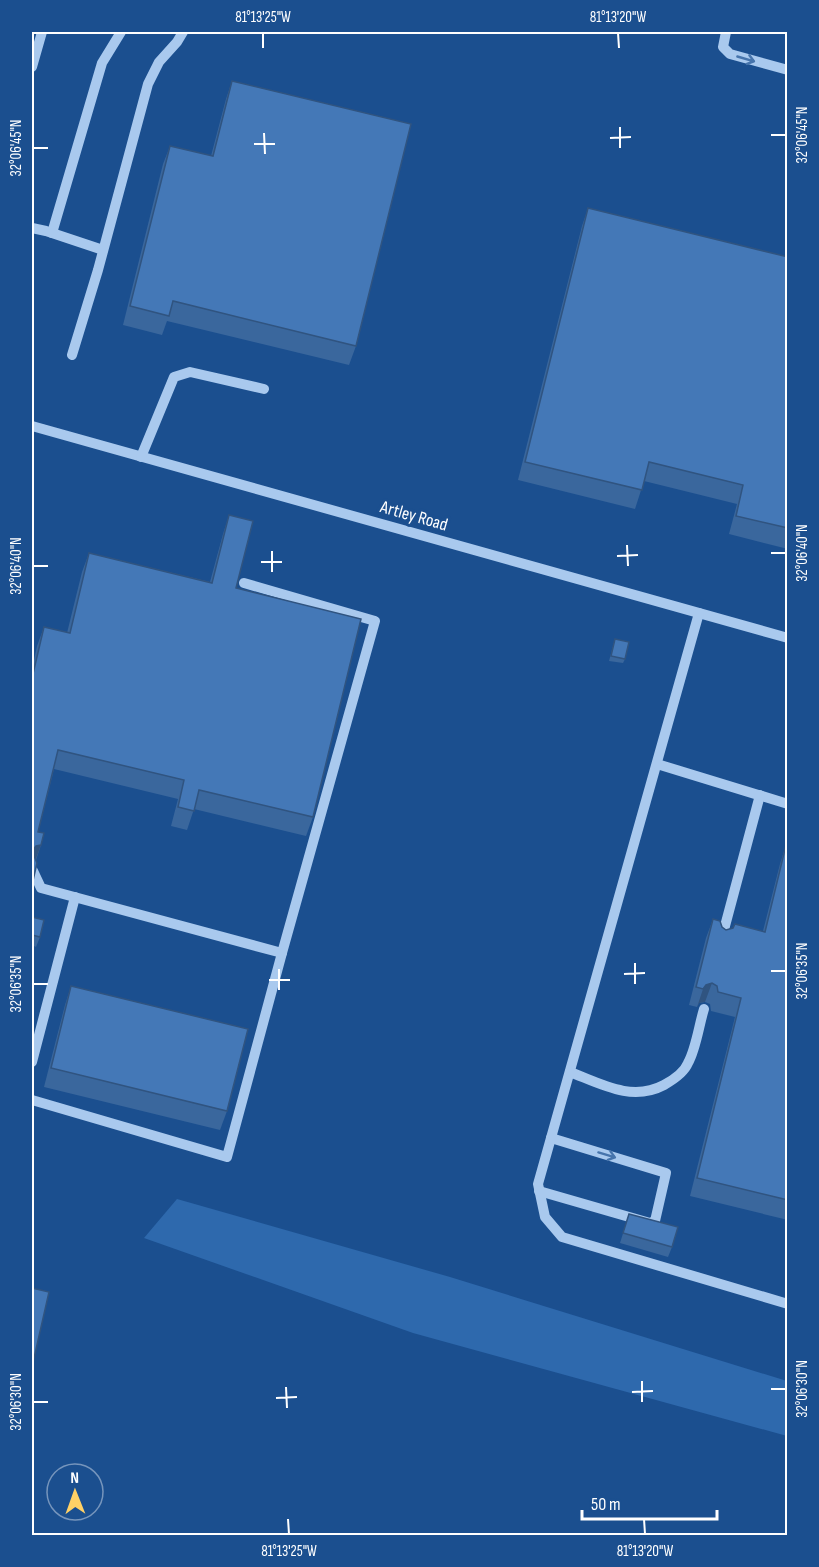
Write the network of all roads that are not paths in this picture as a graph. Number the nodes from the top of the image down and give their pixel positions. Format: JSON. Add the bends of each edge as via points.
{"nodes":[{"id":1,"x":42,"y":32,"type":"edge"},
{"id":2,"x":121,"y":32,"type":"edge"},
{"id":3,"x":183,"y":32,"type":"edge"},
{"id":4,"x":726,"y":32,"type":"edge"},
{"id":5,"x":32,"y":67,"type":"edge"},
{"id":6,"x":788,"y":70,"type":"edge"},
{"id":7,"x":32,"y":228,"type":"edge"},
{"id":8,"x":52,"y":233,"type":"junction"},
{"id":9,"x":103,"y":250,"type":"junction"},
{"id":10,"x":72,"y":355,"type":"dead end"},
{"id":11,"x":264,"y":389,"type":"dead end"},
{"id":12,"x":32,"y":426,"type":"edge"},
{"id":13,"x":141,"y":457,"type":"junction"},
{"id":14,"x":244,"y":583,"type":"edge"},
{"id":15,"x":699,"y":613,"type":"junction"},
{"id":16,"x":788,"y":638,"type":"edge"},
{"id":17,"x":657,"y":764,"type":"junction"},
{"id":18,"x":760,"y":795,"type":"junction"},
{"id":19,"x":788,"y":804,"type":"edge"},
{"id":20,"x":33,"y":871,"type":"edge"},
{"id":21,"x":34,"y":889,"type":"edge"},
{"id":22,"x":75,"y":897,"type":"junction"},
{"id":23,"x":721,"y":941,"type":"edge"},
{"id":24,"x":282,"y":953,"type":"junction"},
{"id":25,"x":704,"y":1009,"type":"dead end"},
{"id":26,"x":32,"y":1062,"type":"edge"},
{"id":27,"x":570,"y":1072,"type":"junction"},
{"id":28,"x":32,"y":1100,"type":"edge"},
{"id":29,"x":551,"y":1138,"type":"junction"},
{"id":30,"x":540,"y":1191,"type":"junction"},
{"id":31,"x":788,"y":1304,"type":"edge"}],
"edges":[{"from":1,"to":5,"type":"street"},
{"from":2,"to":8,"type":"street","via":[[102,63]]},
{"from":3,"to":9,"type":"street","via":[[159,62],[148,84]]},
{"from":4,"to":6,"type":"street","one_way":true,"via":[[723,47],[730,54]]},
{"from":7,"to":8,"type":"street"},
{"from":8,"to":9,"type":"street"},
{"from":9,"to":10,"type":"street"},
{"from":11,"to":13,"type":"street","via":[[190,372],[174,377]]},
{"from":12,"to":13,"type":"street","name":"Artley Road"},
{"from":13,"to":15,"type":"street","name":"Artley Road"},
{"from":14,"to":24,"type":"street","via":[[375,621]]},
{"from":15,"to":16,"type":"street","name":"Artley Road"},
{"from":15,"to":17,"type":"street"},
{"from":17,"to":18,"type":"street"},
{"from":17,"to":27,"type":"street"},
{"from":18,"to":19,"type":"street"},
{"from":18,"to":23,"type":"street"},
{"from":20,"to":21,"type":"street"},
{"from":21,"to":22,"type":"street"},
{"from":22,"to":24,"type":"street"},
{"from":22,"to":26,"type":"street"},
{"from":24,"to":28,"type":"street","via":[[227,1157]]},
{"from":25,"to":27,"type":"street","via":[[688,1064],[673,1080],[655,1090],[614,1090]]},
{"from":27,"to":29,"type":"street"},
{"from":29,"to":30,"type":"street","via":[[538,1184]]},
{"from":29,"to":30,"type":"street","one_way":true,"via":[[666,1173],[654,1221],[650,1223]]},
{"from":30,"to":31,"type":"street","via":[[545,1217],[562,1237]]}]}
